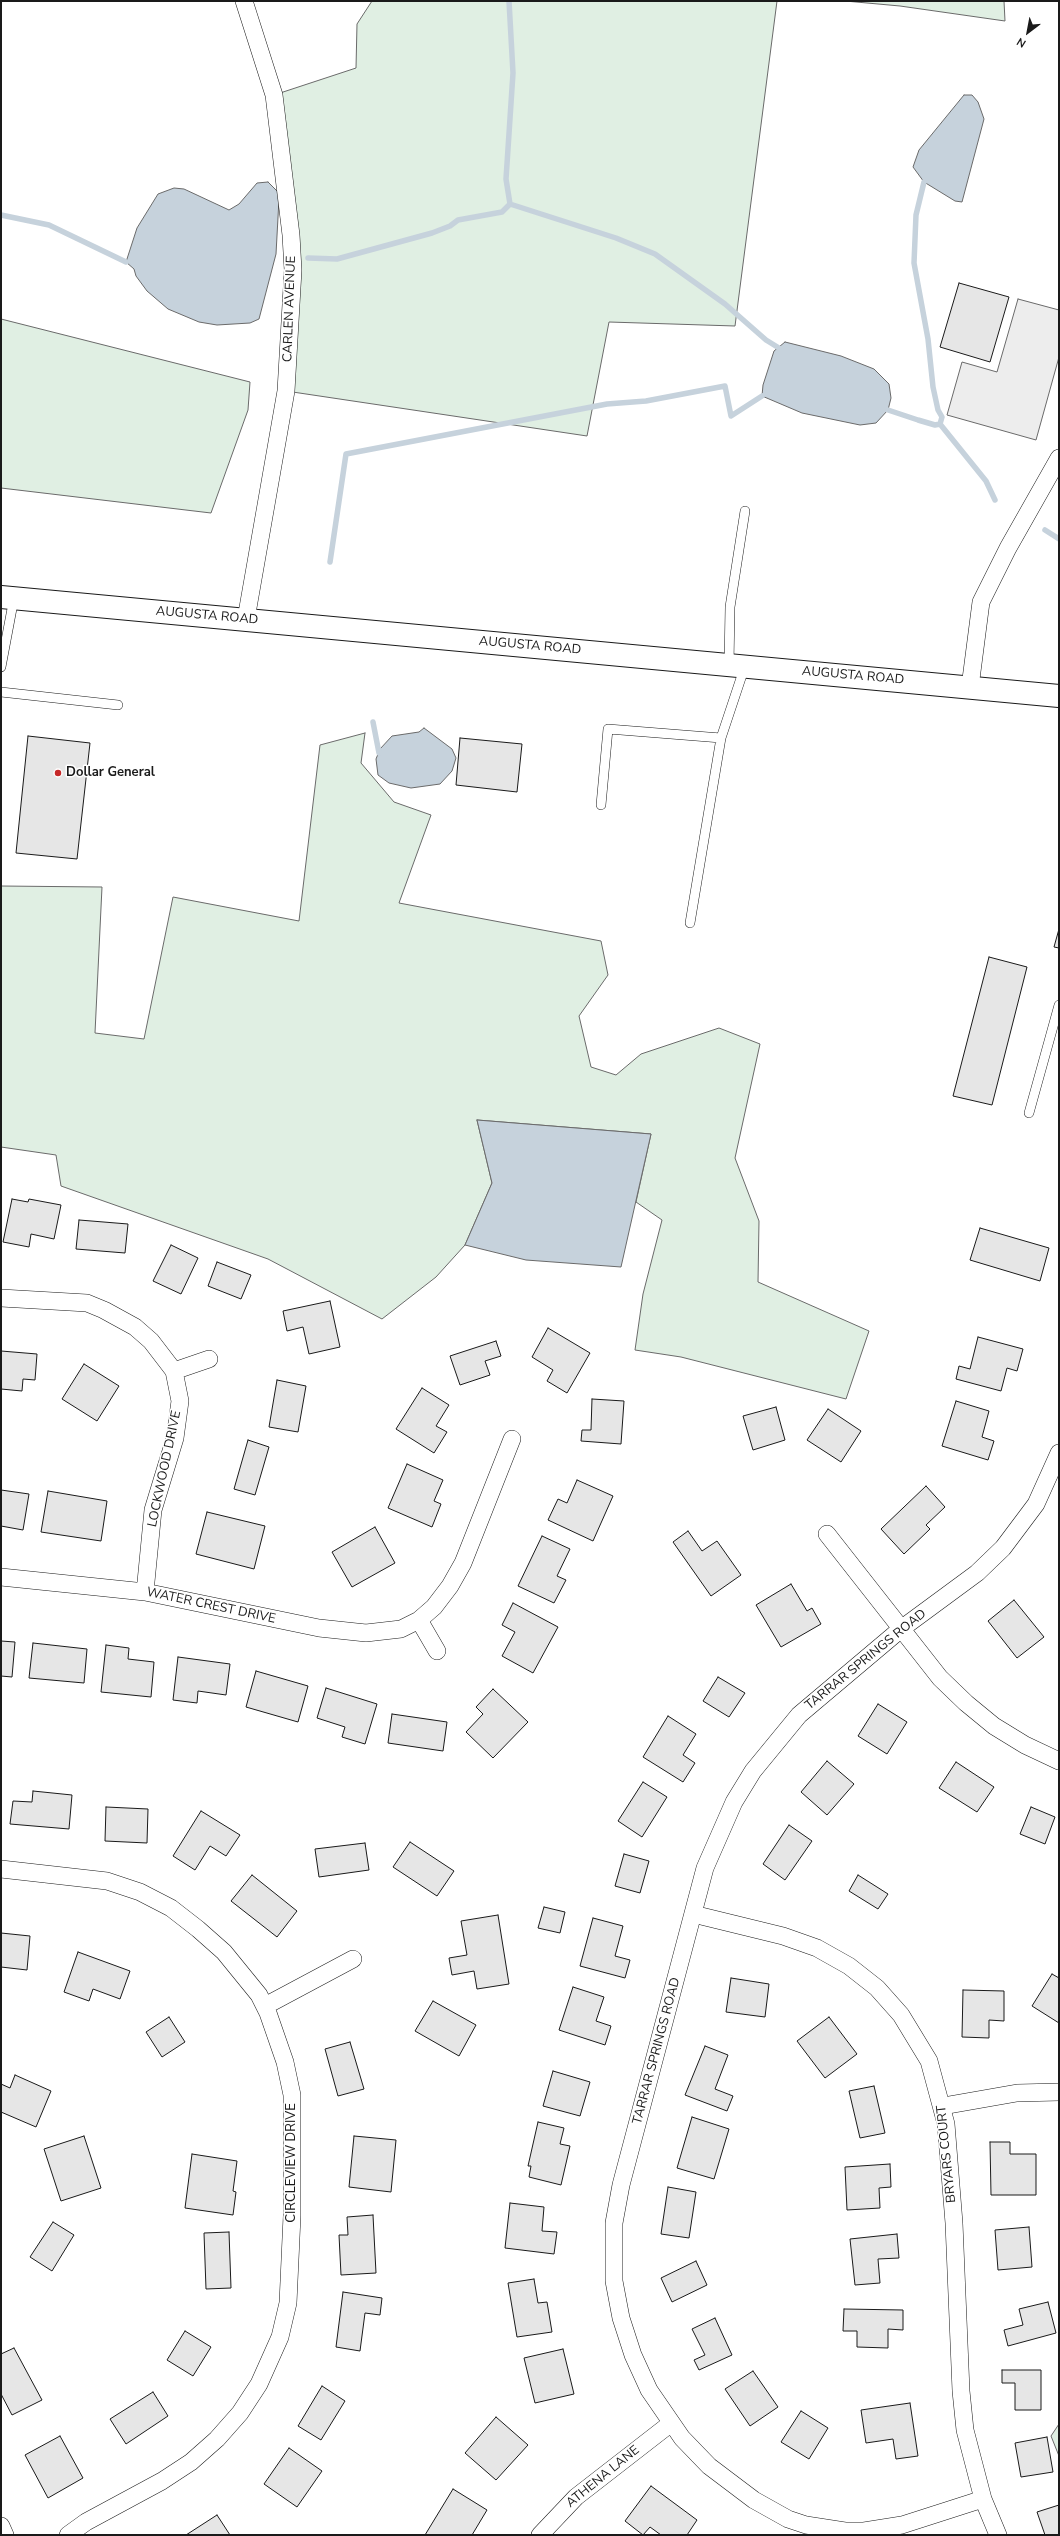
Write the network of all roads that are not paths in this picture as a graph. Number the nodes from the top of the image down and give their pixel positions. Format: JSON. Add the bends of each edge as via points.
{"nodes":[{"id":1,"x":244,"y":1,"type":"edge"},
{"id":2,"x":1059,"y":458,"type":"edge"},
{"id":3,"x":745,"y":511,"type":"dead end"},
{"id":4,"x":7,"y":598,"type":"edge"},
{"id":5,"x":246,"y":619,"type":"junction"},
{"id":6,"x":737,"y":665,"type":"junction"},
{"id":7,"x":1,"y":667,"type":"edge"},
{"id":8,"x":970,"y":687,"type":"junction"},
{"id":9,"x":1,"y":692,"type":"edge"},
{"id":10,"x":1059,"y":696,"type":"edge"},
{"id":11,"x":118,"y":705,"type":"dead end"},
{"id":12,"x":721,"y":738,"type":"junction"},
{"id":13,"x":601,"y":805,"type":"dead end"},
{"id":14,"x":690,"y":923,"type":"dead end"},
{"id":15,"x":1059,"y":1005,"type":"edge"},
{"id":16,"x":1029,"y":1114,"type":"dead end"},
{"id":17,"x":1,"y":1298,"type":"edge"},
{"id":18,"x":209,"y":1359,"type":"dead end"},
{"id":19,"x":174,"y":1371,"type":"junction"},
{"id":20,"x":512,"y":1439,"type":"dead end"},
{"id":21,"x":1059,"y":1453,"type":"edge"},
{"id":22,"x":1056,"y":1474,"type":"edge"},
{"id":23,"x":827,"y":1534,"type":"dead end"},
{"id":24,"x":1,"y":1576,"type":"edge"},
{"id":25,"x":145,"y":1592,"type":"junction"},
{"id":26,"x":420,"y":1620,"type":"junction"},
{"id":27,"x":901,"y":1629,"type":"junction"},
{"id":28,"x":437,"y":1651,"type":"dead end"},
{"id":29,"x":1059,"y":1761,"type":"edge"},
{"id":30,"x":1,"y":1868,"type":"edge"},
{"id":31,"x":693,"y":1914,"type":"junction"},
{"id":32,"x":353,"y":1959,"type":"dead end"},
{"id":33,"x":265,"y":2006,"type":"junction"},
{"id":34,"x":1059,"y":2092,"type":"edge"},
{"id":35,"x":943,"y":2106,"type":"junction"},
{"id":36,"x":670,"y":2424,"type":"junction"},
{"id":37,"x":983,"y":2498,"type":"junction"},
{"id":38,"x":1,"y":2526,"type":"edge"},
{"id":39,"x":5,"y":2535,"type":"edge"},
{"id":40,"x":68,"y":2535,"type":"edge"},
{"id":41,"x":540,"y":2535,"type":"edge"},
{"id":42,"x":998,"y":2535,"type":"edge"}],
"edges":[{"from":1,"to":5,"type":"street","name":"CARLEN AVENUE","via":[[274,96],[293,270],[286,391]]},
{"from":2,"to":8,"type":"street","via":[[1008,548],[982,602]]},
{"from":3,"to":6,"type":"lane","via":[[730,607]]},
{"from":4,"to":5,"type":"main road","name":"AUGUSTA ROAD"},
{"from":4,"to":7,"type":"lane"},
{"from":5,"to":6,"type":"main road","name":"AUGUSTA ROAD"},
{"from":6,"to":8,"type":"main road","name":"AUGUSTA ROAD"},
{"from":6,"to":12,"type":"lane"},
{"from":8,"to":10,"type":"main road","name":"AUGUSTA ROAD"},
{"from":9,"to":11,"type":"lane"},
{"from":12,"to":13,"type":"lane","via":[[608,729]]},
{"from":12,"to":14,"type":"lane"},
{"from":15,"to":16,"type":"lane"},
{"from":17,"to":19,"type":"street","name":"LOCKWOOD DRIVE","via":[[87,1303],[104,1310],[135,1327],[151,1341]]},
{"from":18,"to":19,"type":"street"},
{"from":19,"to":25,"type":"street","name":"LOCKWOOD DRIVE","via":[[180,1401],[175,1438],[153,1510]]},
{"from":20,"to":26,"type":"street","name":"WATER CREST DRIVE","via":[[463,1562],[434,1608]]},
{"from":21,"to":22,"type":"street","name":"TARRAR SPRINGS ROAD"},
{"from":22,"to":27,"type":"street","name":"TARRAR SPRINGS ROAD","via":[[1027,1520],[1003,1548],[977,1573]]},
{"from":23,"to":27,"type":"street"},
{"from":24,"to":25,"type":"street","name":"WATER CREST DRIVE"},
{"from":25,"to":26,"type":"street","name":"WATER CREST DRIVE","via":[[319,1628],[382,1632],[401,1629]]},
{"from":26,"to":28,"type":"street"},
{"from":27,"to":29,"type":"street","via":[[940,1678],[966,1703],[994,1726],[1025,1745]]},
{"from":27,"to":31,"type":"street","name":"TARRAR SPRINGS ROAD","via":[[798,1715],[758,1765],[734,1802],[718,1835],[705,1868]]},
{"from":30,"to":33,"type":"street","name":"CIRCLEVIEW DRIVE","via":[[90,1878],[140,1892],[171,1908],[198,1929],[247,1978]]},
{"from":31,"to":35,"type":"street","name":"BRYARS COURT","via":[[783,1936],[817,1948],[848,1966],[877,1988],[912,2029],[929,2061]]},
{"from":31,"to":36,"type":"street","name":"TARRAR SPRINGS ROAD","via":[[621,2185],[614,2223],[613,2275],[621,2318],[633,2355],[649,2390]]},
{"from":32,"to":33,"type":"street"},
{"from":33,"to":40,"type":"street","name":"CIRCLEVIEW DRIVE","via":[[290,2078],[294,2113],[288,2303],[280,2337],[250,2399],[217,2439],[191,2462],[162,2481],[86,2522]]},
{"from":34,"to":35,"type":"street","via":[[1017,2092]]},
{"from":35,"to":37,"type":"street","name":"BRYARS COURT","via":[[954,2223],[961,2391],[965,2430]]},
{"from":36,"to":37,"type":"street","name":"TARRAR SPRINGS ROAD","via":[[709,2466],[754,2500],[806,2525],[845,2531],[883,2529]]},
{"from":36,"to":41,"type":"street","name":"ATHENA LANE","via":[[576,2497]]},
{"from":37,"to":42,"type":"street","name":"BRYARS COURT"},
{"from":38,"to":39,"type":"street"}]}
